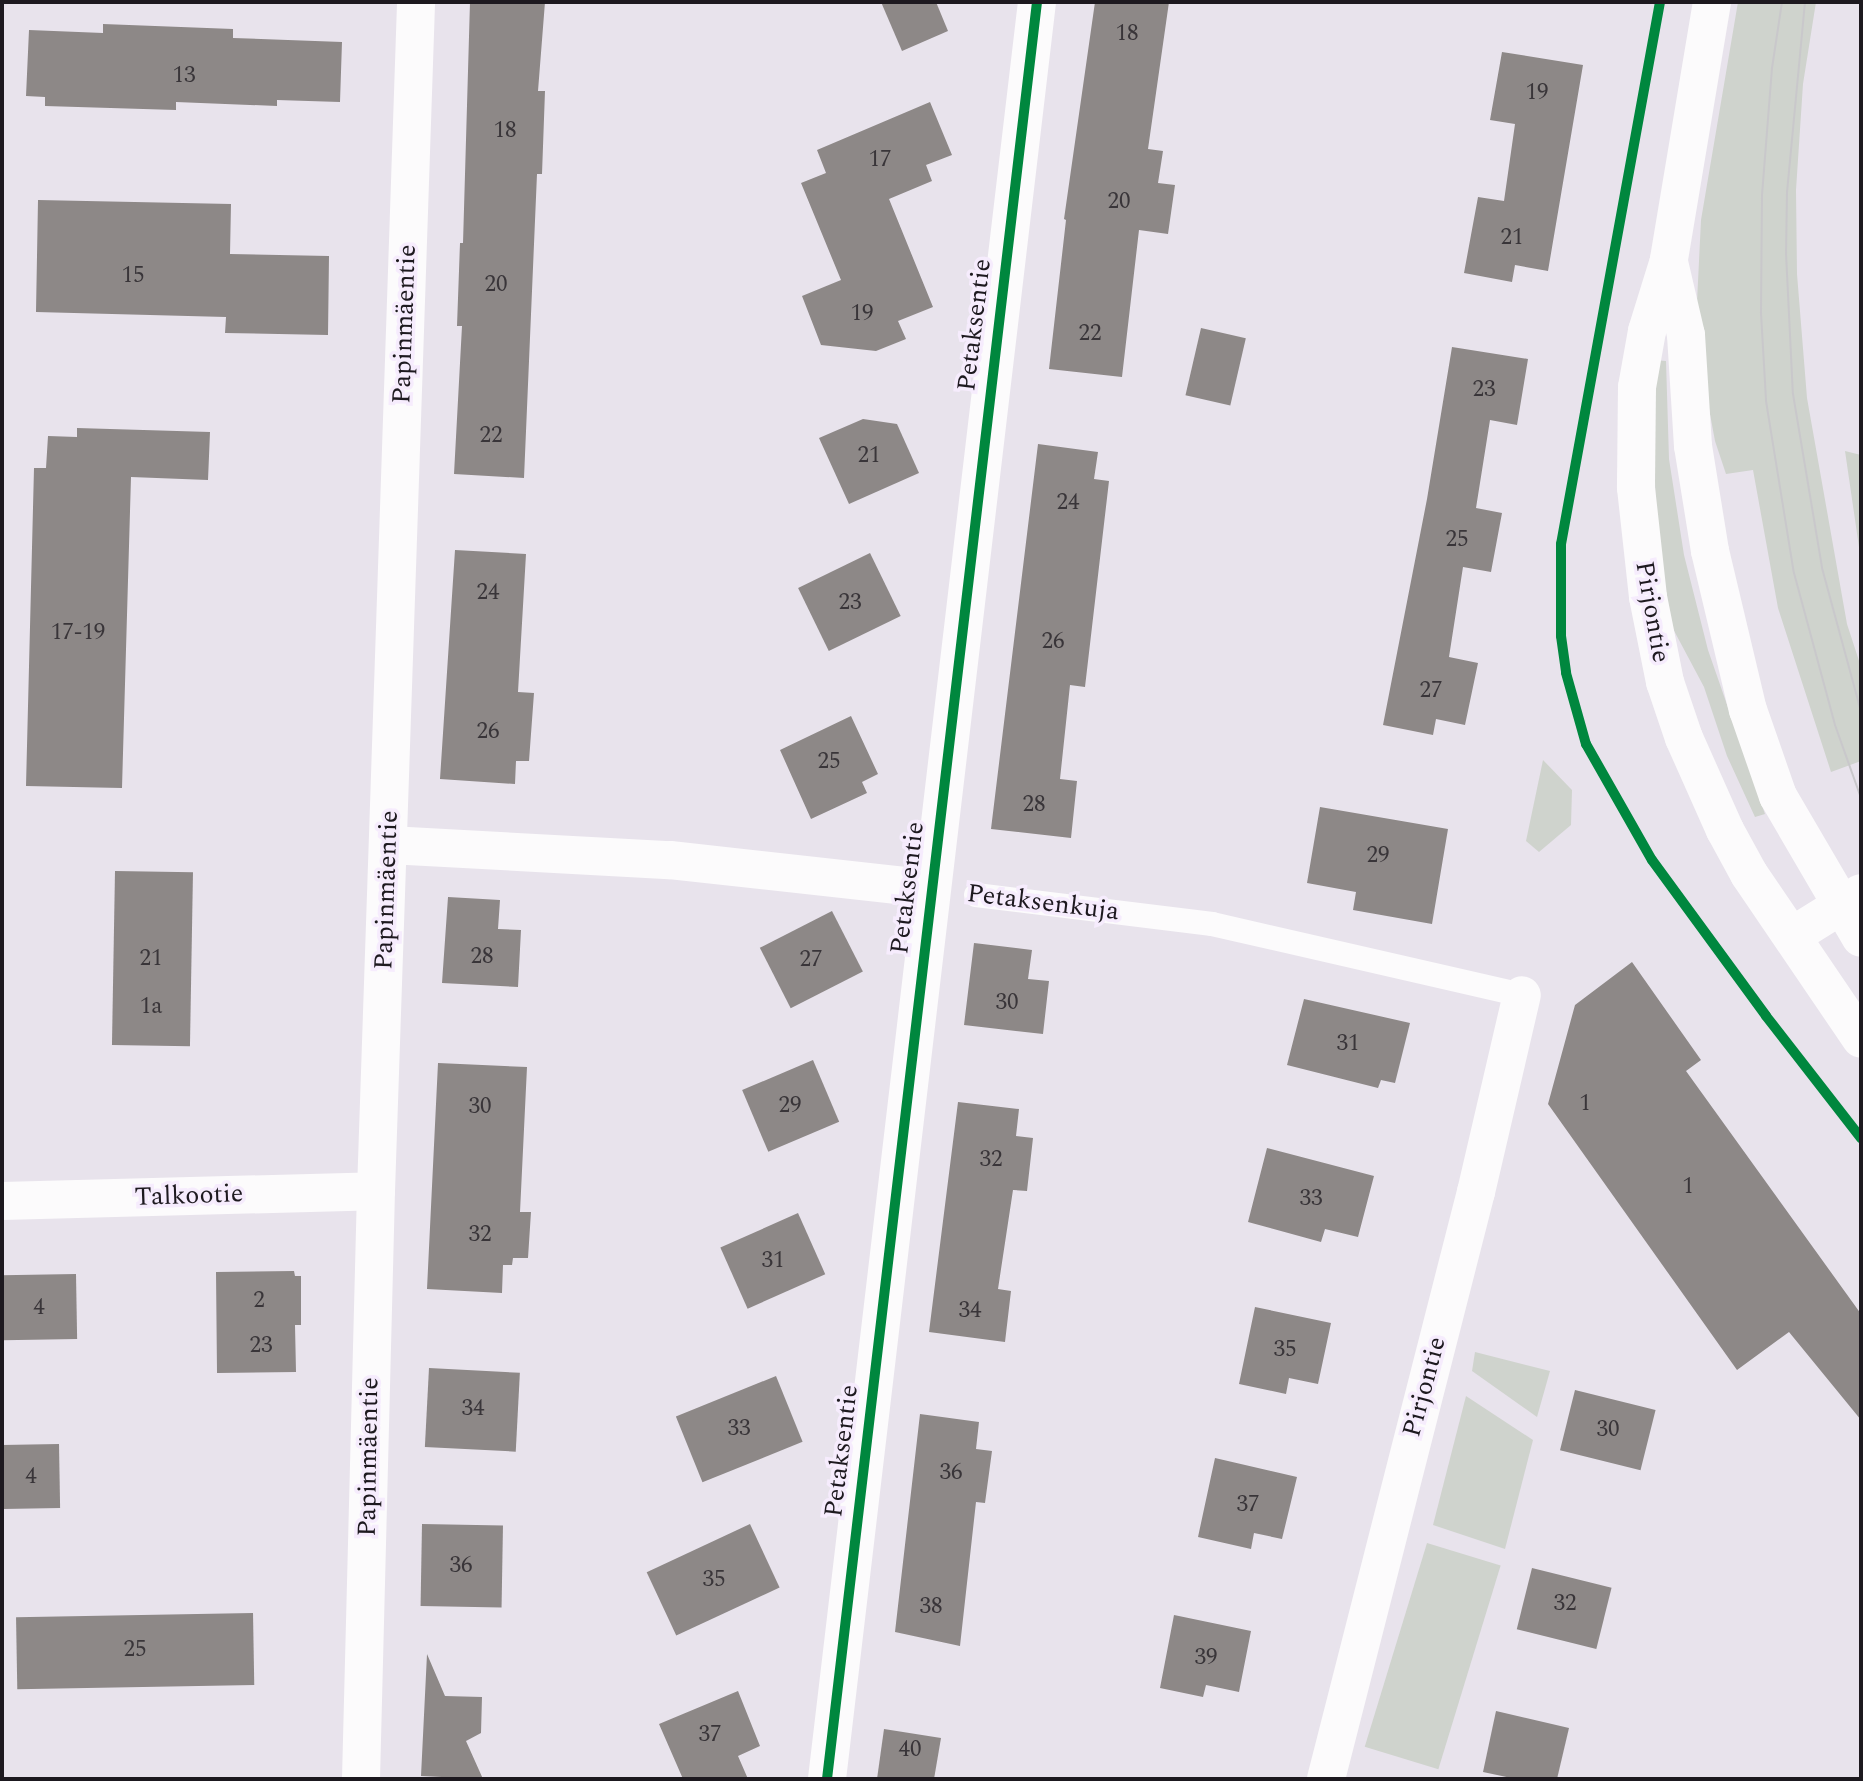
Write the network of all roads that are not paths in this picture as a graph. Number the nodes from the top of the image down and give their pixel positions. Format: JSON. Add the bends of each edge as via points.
{"nodes":[{"id":1,"x":416,"y":2,"type":"edge"},
{"id":2,"x":1037,"y":2,"type":"edge"},
{"id":3,"x":1712,"y":2,"type":"edge"},
{"id":4,"x":1669,"y":260,"type":"junction"},
{"id":5,"x":389,"y":845,"type":"junction"},
{"id":6,"x":931,"y":889,"type":"junction"},
{"id":7,"x":976,"y":895,"type":"dead end"},
{"id":8,"x":1852,"y":899,"type":"edge"},
{"id":9,"x":1792,"y":936,"type":"junction"},
{"id":10,"x":1861,"y":937,"type":"edge"},
{"id":11,"x":1522,"y":995,"type":"joint"},
{"id":12,"x":1861,"y":1039,"type":"edge"},
{"id":13,"x":376,"y":1191,"type":"junction"},
{"id":14,"x":2,"y":1201,"type":"edge"},
{"id":15,"x":361,"y":1779,"type":"edge"},
{"id":16,"x":827,"y":1779,"type":"edge"},
{"id":17,"x":1326,"y":1779,"type":"edge"}],
"edges":[{"from":1,"to":5,"type":"street","name":"Papinmäentie"},
{"from":2,"to":6,"type":"street","name":"Petaksentie"},
{"from":3,"to":4,"type":"street","name":"Pirjontie"},
{"from":4,"to":8,"type":"street","name":"Pirjontie","via":[[1686,335],[1693,446],[1710,551],[1748,710],[1778,796]]},
{"from":4,"to":9,"type":"street","name":"Pirjontie","via":[[1647,331],[1637,387],[1635,443],[1641,541],[1657,652],[1708,795],[1749,874]]},
{"from":5,"to":6,"type":"street","name":"Petaksenkuja","via":[[670,860]]},
{"from":5,"to":13,"type":"street","name":"Papinmäentie"},
{"from":6,"to":16,"type":"street","name":"Petaksentie"},
{"from":7,"to":11,"type":"lane","name":"Petaksenkuja","via":[[1212,924]]},
{"from":8,"to":9,"type":"street"},
{"from":8,"to":10,"type":"street","name":"Pirjontie"},
{"from":9,"to":12,"type":"street","name":"Pirjontie"},
{"from":11,"to":17,"type":"street","name":"Pirjontie"},
{"from":13,"to":14,"type":"street","name":"Talkootie"},
{"from":13,"to":15,"type":"street","name":"Papinmäentie"}]}
